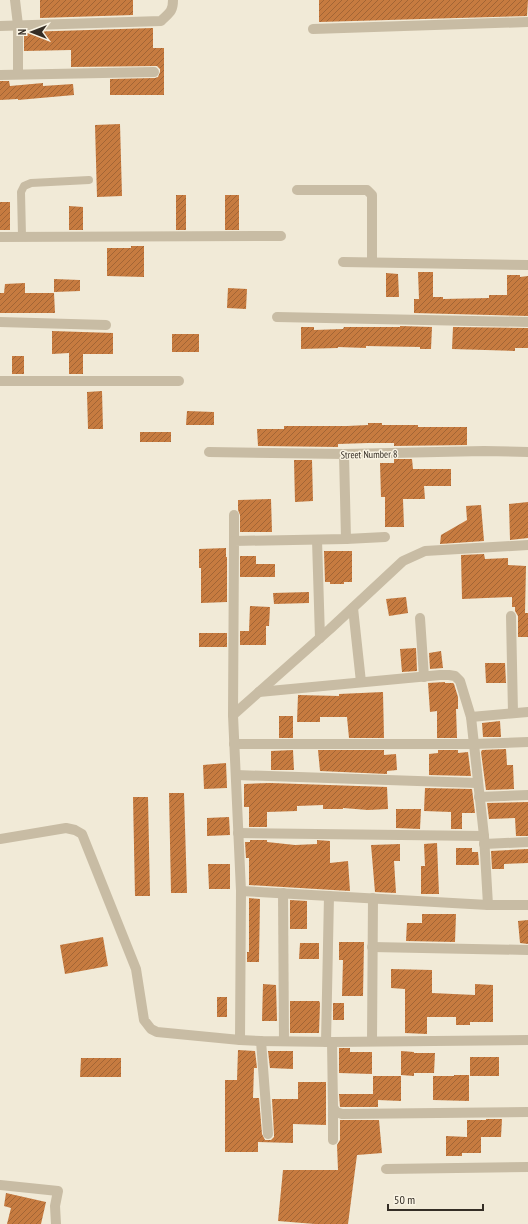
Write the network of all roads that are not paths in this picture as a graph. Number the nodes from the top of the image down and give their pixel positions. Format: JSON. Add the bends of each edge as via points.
{"nodes":[{"id":1,"x":15,"y":0,"type":"edge"},
{"id":2,"x":173,"y":0,"type":"edge"},
{"id":3,"x":528,"y":22,"type":"edge"},
{"id":4,"x":18,"y":25,"type":"junction"},
{"id":5,"x":0,"y":26,"type":"edge"},
{"id":6,"x":313,"y":29,"type":"dead end"},
{"id":7,"x":154,"y":72,"type":"dead end"},
{"id":8,"x":18,"y":74,"type":"junction"},
{"id":9,"x":0,"y":75,"type":"edge"},
{"id":10,"x":89,"y":180,"type":"dead end"},
{"id":11,"x":297,"y":190,"type":"dead end"},
{"id":12,"x":22,"y":236,"type":"junction"},
{"id":13,"x":281,"y":236,"type":"dead end"},
{"id":14,"x":0,"y":237,"type":"edge"},
{"id":15,"x":343,"y":262,"type":"dead end"},
{"id":16,"x":372,"y":262,"type":"junction"},
{"id":17,"x":528,"y":264,"type":"edge"},
{"id":18,"x":277,"y":317,"type":"dead end"},
{"id":19,"x":0,"y":322,"type":"edge"},
{"id":20,"x":528,"y":322,"type":"edge"},
{"id":21,"x":106,"y":324,"type":"dead end"},
{"id":22,"x":0,"y":381,"type":"edge"},
{"id":23,"x":179,"y":381,"type":"dead end"},
{"id":24,"x":209,"y":452,"type":"dead end"},
{"id":25,"x":528,"y":452,"type":"edge"},
{"id":26,"x":344,"y":454,"type":"junction"},
{"id":27,"x":234,"y":515,"type":"dead end"},
{"id":28,"x":385,"y":537,"type":"dead end"},
{"id":29,"x":346,"y":539,"type":"junction"},
{"id":30,"x":317,"y":540,"type":"junction"},
{"id":31,"x":234,"y":541,"type":"junction"},
{"id":32,"x":528,"y":545,"type":"edge"},
{"id":33,"x":353,"y":608,"type":"junction"},
{"id":34,"x":511,"y":616,"type":"dead end"},
{"id":35,"x":420,"y":618,"type":"dead end"},
{"id":36,"x":320,"y":638,"type":"junction"},
{"id":37,"x":424,"y":677,"type":"junction"},
{"id":38,"x":361,"y":682,"type":"junction"},
{"id":39,"x":259,"y":692,"type":"junction"},
{"id":40,"x":528,"y":712,"type":"edge"},
{"id":41,"x":513,"y":713,"type":"junction"},
{"id":42,"x":233,"y":715,"type":"junction"},
{"id":43,"x":471,"y":717,"type":"junction"},
{"id":44,"x":528,"y":742,"type":"edge"},
{"id":45,"x":234,"y":744,"type":"junction"},
{"id":46,"x":474,"y":744,"type":"junction"},
{"id":47,"x":236,"y":775,"type":"junction"},
{"id":48,"x":477,"y":783,"type":"junction"},
{"id":49,"x":528,"y":794,"type":"edge"},
{"id":50,"x":479,"y":797,"type":"junction"},
{"id":51,"x":238,"y":833,"type":"junction"},
{"id":52,"x":0,"y":840,"type":"edge"},
{"id":53,"x":484,"y":840,"type":"junction"},
{"id":54,"x":528,"y":842,"type":"edge"},
{"id":55,"x":241,"y":891,"type":"junction"},
{"id":56,"x":283,"y":894,"type":"junction"},
{"id":57,"x":329,"y":896,"type":"junction"},
{"id":58,"x":373,"y":898,"type":"junction"},
{"id":59,"x":488,"y":905,"type":"junction"},
{"id":60,"x":528,"y":905,"type":"edge"},
{"id":61,"x":372,"y":947,"type":"junction"},
{"id":62,"x":528,"y":950,"type":"edge"},
{"id":63,"x":240,"y":1040,"type":"junction"},
{"id":64,"x":528,"y":1040,"type":"edge"},
{"id":65,"x":260,"y":1041,"type":"junction"},
{"id":66,"x":284,"y":1041,"type":"junction"},
{"id":67,"x":372,"y":1041,"type":"junction"},
{"id":68,"x":329,"y":1042,"type":"junction"},
{"id":69,"x":334,"y":1107,"type":"junction"},
{"id":70,"x":528,"y":1112,"type":"edge"},
{"id":71,"x":268,"y":1134,"type":"dead end"},
{"id":72,"x":334,"y":1140,"type":"dead end"},
{"id":73,"x":528,"y":1167,"type":"edge"},
{"id":74,"x":386,"y":1169,"type":"dead end"},
{"id":75,"x":0,"y":1185,"type":"edge"},
{"id":76,"x":56,"y":1224,"type":"edge"}],
"edges":[{"from":1,"to":4,"type":"street"},
{"from":2,"to":4,"type":"street","via":[[171,12],[161,21]]},
{"from":3,"to":6,"type":"street"},
{"from":4,"to":5,"type":"street"},
{"from":4,"to":8,"type":"street"},
{"from":7,"to":8,"type":"street"},
{"from":8,"to":9,"type":"street"},
{"from":10,"to":12,"type":"lane","via":[[31,183],[24,186],[21,192]]},
{"from":11,"to":16,"type":"street","via":[[367,190],[372,195]]},
{"from":12,"to":13,"type":"street"},
{"from":12,"to":14,"type":"street"},
{"from":15,"to":16,"type":"street"},
{"from":16,"to":17,"type":"street"},
{"from":18,"to":20,"type":"street"},
{"from":19,"to":21,"type":"street"},
{"from":22,"to":23,"type":"street"},
{"from":24,"to":26,"type":"street","name":"Street Number 8"},
{"from":25,"to":26,"type":"street","name":"Street Number 8"},
{"from":26,"to":29,"type":"street"},
{"from":27,"to":31,"type":"street"},
{"from":28,"to":29,"type":"street"},
{"from":29,"to":30,"type":"street"},
{"from":30,"to":31,"type":"street"},
{"from":30,"to":36,"type":"street"},
{"from":31,"to":42,"type":"street"},
{"from":32,"to":33,"type":"street","via":[[425,551],[403,561]]},
{"from":33,"to":36,"type":"street"},
{"from":33,"to":38,"type":"street"},
{"from":34,"to":41,"type":"street"},
{"from":35,"to":37,"type":"street"},
{"from":36,"to":39,"type":"street"},
{"from":37,"to":38,"type":"street"},
{"from":37,"to":43,"type":"street","via":[[455,676],[460,681]]},
{"from":38,"to":39,"type":"street"},
{"from":39,"to":42,"type":"street"},
{"from":40,"to":41,"type":"street"},
{"from":41,"to":43,"type":"street"},
{"from":42,"to":45,"type":"street"},
{"from":43,"to":46,"type":"street"},
{"from":44,"to":46,"type":"street"},
{"from":45,"to":46,"type":"street"},
{"from":45,"to":47,"type":"street"},
{"from":46,"to":48,"type":"street"},
{"from":47,"to":48,"type":"street"},
{"from":47,"to":51,"type":"street"},
{"from":48,"to":50,"type":"street"},
{"from":49,"to":50,"type":"street"},
{"from":50,"to":53,"type":"street"},
{"from":51,"to":53,"type":"street"},
{"from":51,"to":55,"type":"street"},
{"from":52,"to":63,"type":"street","via":[[66,828],[82,834],[136,969],[144,1020],[150,1029],[157,1032]]},
{"from":53,"to":54,"type":"street"},
{"from":53,"to":59,"type":"street"},
{"from":55,"to":56,"type":"street"},
{"from":55,"to":63,"type":"street"},
{"from":56,"to":57,"type":"street"},
{"from":56,"to":66,"type":"street"},
{"from":57,"to":58,"type":"street"},
{"from":57,"to":68,"type":"street"},
{"from":58,"to":59,"type":"street"},
{"from":58,"to":61,"type":"street"},
{"from":59,"to":60,"type":"street"},
{"from":61,"to":62,"type":"street"},
{"from":61,"to":67,"type":"street"},
{"from":63,"to":65,"type":"street"},
{"from":64,"to":67,"type":"street"},
{"from":65,"to":66,"type":"street"},
{"from":65,"to":71,"type":"street"},
{"from":66,"to":68,"type":"street"},
{"from":67,"to":68,"type":"street"},
{"from":68,"to":69,"type":"street"},
{"from":69,"to":70,"type":"street","via":[[336,1112],[342,1114]]},
{"from":69,"to":72,"type":"street"},
{"from":73,"to":74,"type":"street"},
{"from":75,"to":76,"type":"street","via":[[58,1191],[55,1206]]}]}
